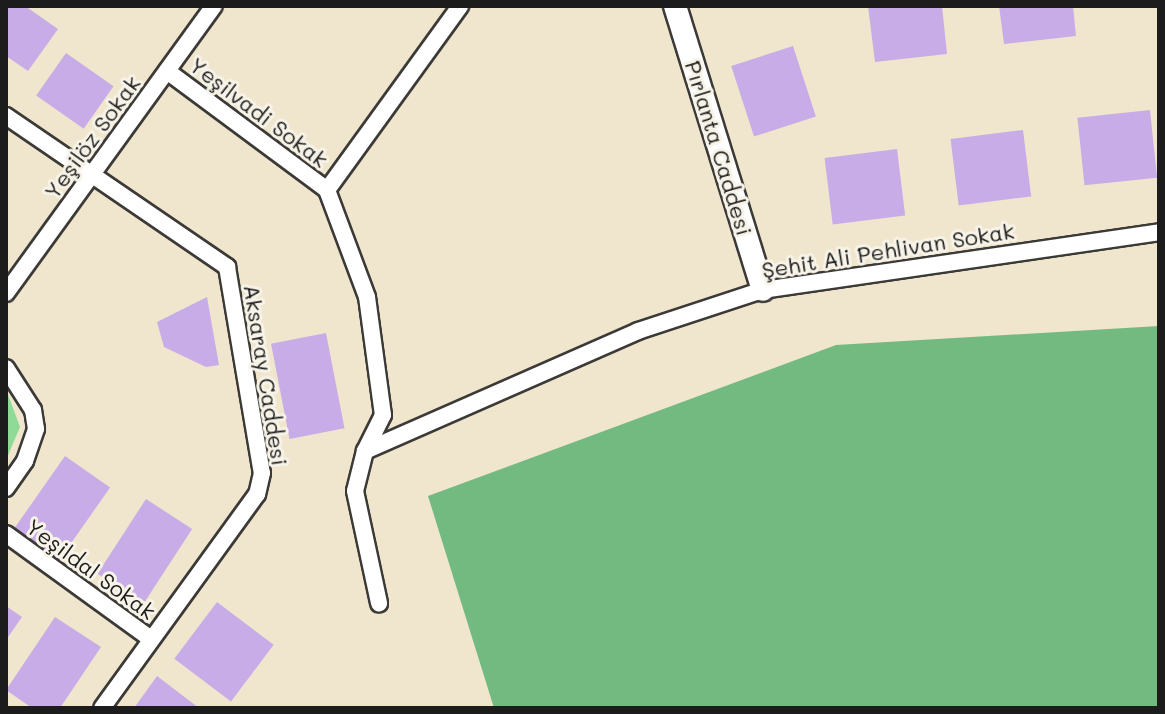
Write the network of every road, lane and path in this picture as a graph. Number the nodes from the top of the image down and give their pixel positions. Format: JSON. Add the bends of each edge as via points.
{"nodes":[{"id":1,"x":214,"y":6,"type":"edge"},
{"id":2,"x":460,"y":6,"type":"edge"},
{"id":3,"x":675,"y":6,"type":"edge"},
{"id":4,"x":167,"y":71,"type":"junction"},
{"id":5,"x":6,"y":116,"type":"edge"},
{"id":6,"x":91,"y":175,"type":"junction"},
{"id":7,"x":327,"y":190,"type":"junction"},
{"id":8,"x":1159,"y":232,"type":"edge"},
{"id":9,"x":763,"y":290,"type":"junction"},
{"id":10,"x":6,"y":293,"type":"edge"},
{"id":11,"x":6,"y":368,"type":"edge"},
{"id":12,"x":365,"y":451,"type":"junction"},
{"id":13,"x":6,"y":488,"type":"edge"},
{"id":14,"x":6,"y":534,"type":"edge"},
{"id":15,"x":379,"y":603,"type":"dead end"},
{"id":16,"x":151,"y":639,"type":"junction"},
{"id":17,"x":102,"y":708,"type":"edge"}],
"edges":[{"from":1,"to":4,"type":"street","name":"Yeşilöz Sokak"},
{"from":2,"to":7,"type":"street"},
{"from":3,"to":9,"type":"street","name":"Pırlanta Caddesi"},
{"from":4,"to":6,"type":"street","name":"Yeşilöz Sokak"},
{"from":4,"to":7,"type":"street","name":"Yeşilvadi Sokak"},
{"from":5,"to":6,"type":"street","name":"Aksaray Caddesi"},
{"from":6,"to":10,"type":"street","name":"Yeşilöz Sokak"},
{"from":6,"to":16,"type":"street","name":"Aksaray Caddesi","via":[[227,267],[262,473],[257,494]]},
{"from":7,"to":12,"type":"street","name":"Yeşilvadi Sokak","via":[[367,297],[383,415]]},
{"from":8,"to":9,"type":"street","name":"Şehit Ali Pehlivan Sokak"},
{"from":9,"to":12,"type":"street","name":"Şehit Ali Pehlivan Sokak","via":[[638,331]]},
{"from":11,"to":13,"type":"street","via":[[33,410],[36,429],[25,461]]},
{"from":12,"to":15,"type":"street","name":"Yeşilvadi Sokak","via":[[355,491]]},
{"from":14,"to":16,"type":"street","name":"Yeşildal Sokak"},
{"from":16,"to":17,"type":"street","name":"Aksaray Caddesi"}]}
